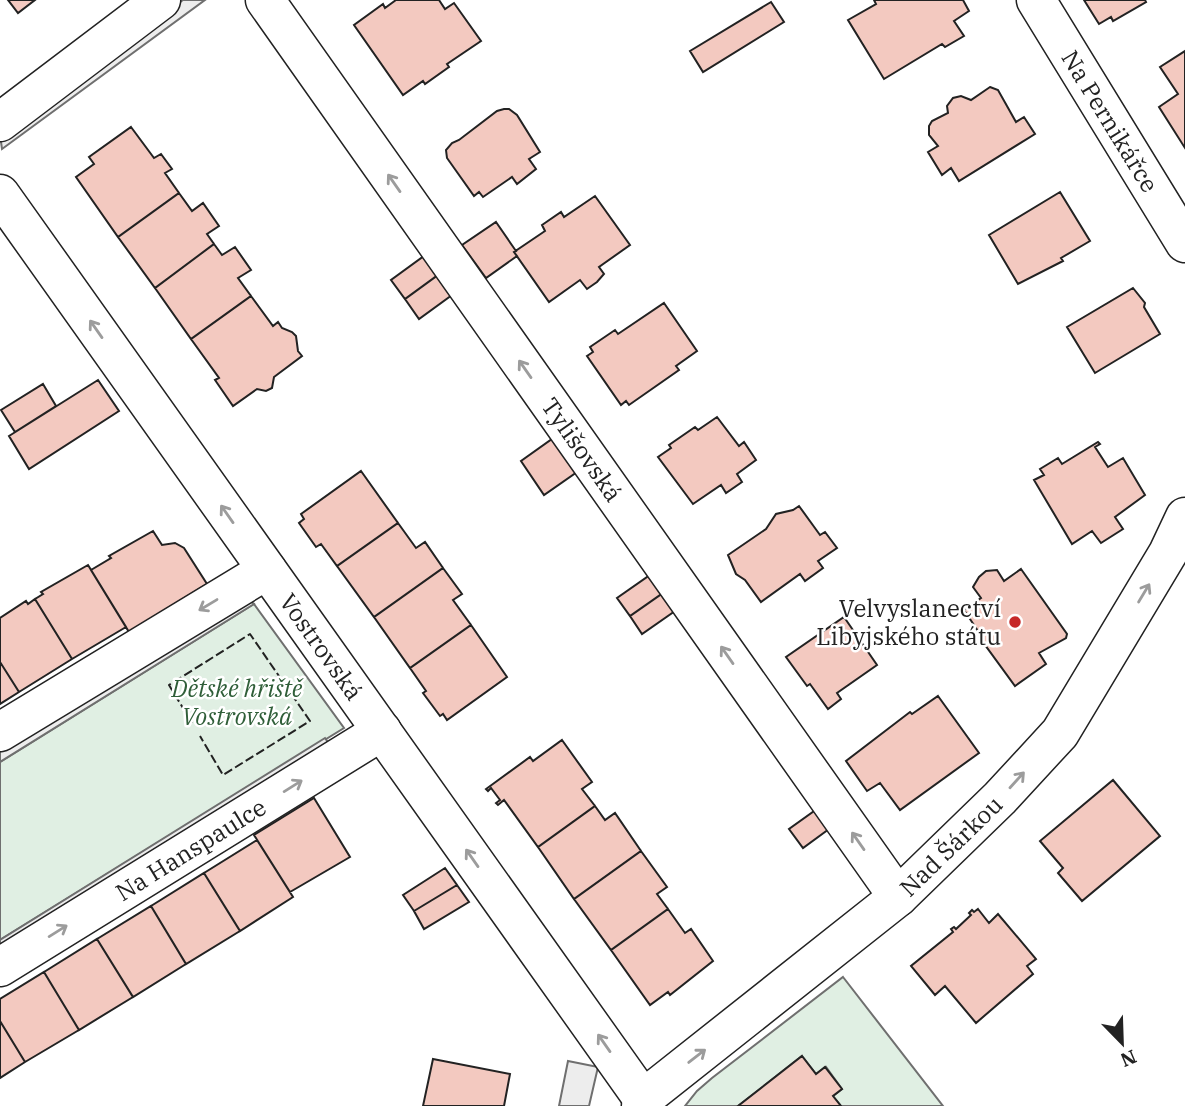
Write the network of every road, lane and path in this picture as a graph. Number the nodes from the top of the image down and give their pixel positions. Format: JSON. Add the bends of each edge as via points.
{"nodes":[{"id":1,"x":161,"y":0,"type":"edge"},
{"id":2,"x":265,"y":0,"type":"edge"},
{"id":3,"x":1036,"y":0,"type":"edge"},
{"id":4,"x":0,"y":121,"type":"edge"},
{"id":5,"x":0,"y":194,"type":"edge"},
{"id":6,"x":1185,"y":243,"type":"edge"},
{"id":7,"x":1185,"y":517,"type":"edge"},
{"id":8,"x":267,"y":570,"type":"junction"},
{"id":9,"x":382,"y":731,"type":"junction"},
{"id":10,"x":0,"y":732,"type":"edge"},
{"id":11,"x":898,"y":897,"type":"junction"},
{"id":12,"x":0,"y":967,"type":"edge"},
{"id":13,"x":642,"y":1102,"type":"edge"}],
"edges":[{"from":1,"to":4,"type":"street"},
{"from":11,"to":2,"type":"street","name":"Tylišovská","one_way":true},
{"from":3,"to":6,"type":"street","name":"Na Pernikářce"},
{"from":8,"to":5,"type":"street","name":"Vostrovská","one_way":true},
{"from":11,"to":7,"type":"street","name":"Nad Šárkou","one_way":true,"via":[[1060,733]]},
{"from":8,"to":9,"type":"street","name":"Vostrovská"},
{"from":8,"to":10,"type":"street","one_way":true},
{"from":12,"to":9,"type":"street","name":"Na Hanspaulce","one_way":true},
{"from":13,"to":9,"type":"street","name":"Vostrovská","one_way":true},
{"from":13,"to":11,"type":"street","name":"Nad Šárkou","one_way":true}]}
